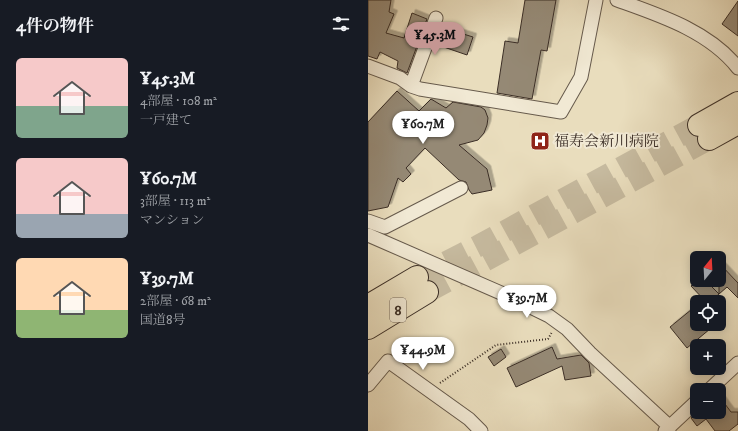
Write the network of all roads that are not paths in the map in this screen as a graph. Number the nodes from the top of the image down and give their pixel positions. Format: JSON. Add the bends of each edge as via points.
{"nodes":[{"id":1,"x":596,"y":0,"type":"edge"},
{"id":2,"x":617,"y":0,"type":"edge"},
{"id":3,"x":436,"y":18,"type":"dead end"},
{"id":4,"x":368,"y":66,"type":"edge"},
{"id":5,"x":738,"y":68,"type":"edge"},
{"id":6,"x":411,"y":86,"type":"junction"},
{"id":7,"x":738,"y":103,"type":"edge"},
{"id":8,"x":738,"y":123,"type":"edge"},
{"id":9,"x":461,"y":188,"type":"dead end"},
{"id":10,"x":368,"y":221,"type":"edge"},
{"id":11,"x":368,"y":235,"type":"edge"},
{"id":12,"x":368,"y":306,"type":"edge"},
{"id":13,"x":368,"y":328,"type":"edge"},
{"id":14,"x":738,"y":363,"type":"edge"},
{"id":15,"x":717,"y":383,"type":"edge"},
{"id":16,"x":368,"y":385,"type":"edge"},
{"id":17,"x":690,"y":408,"type":"edge"},
{"id":18,"x":667,"y":429,"type":"edge"},
{"id":19,"x":481,"y":431,"type":"edge"}],
"edges":[{"from":1,"to":6,"type":"street","via":[[581,77],[562,112],[486,101]]},
{"from":2,"to":5,"type":"street","via":[[652,12],[695,32],[728,55]]},
{"from":3,"to":6,"type":"street"},
{"from":4,"to":6,"type":"street","via":[[400,78]]},
{"from":7,"to":8,"type":"highway","via":[[704,132]]},
{"from":9,"to":10,"type":"street","via":[[385,227]]},
{"from":11,"to":18,"type":"street","via":[[549,316]]},
{"from":12,"to":13,"type":"highway","number":"8","via":[[422,285]]},
{"from":14,"to":15,"type":"street"},
{"from":16,"to":19,"type":"street","via":[[388,361],[469,419]]},
{"from":17,"to":18,"type":"street"}]}
